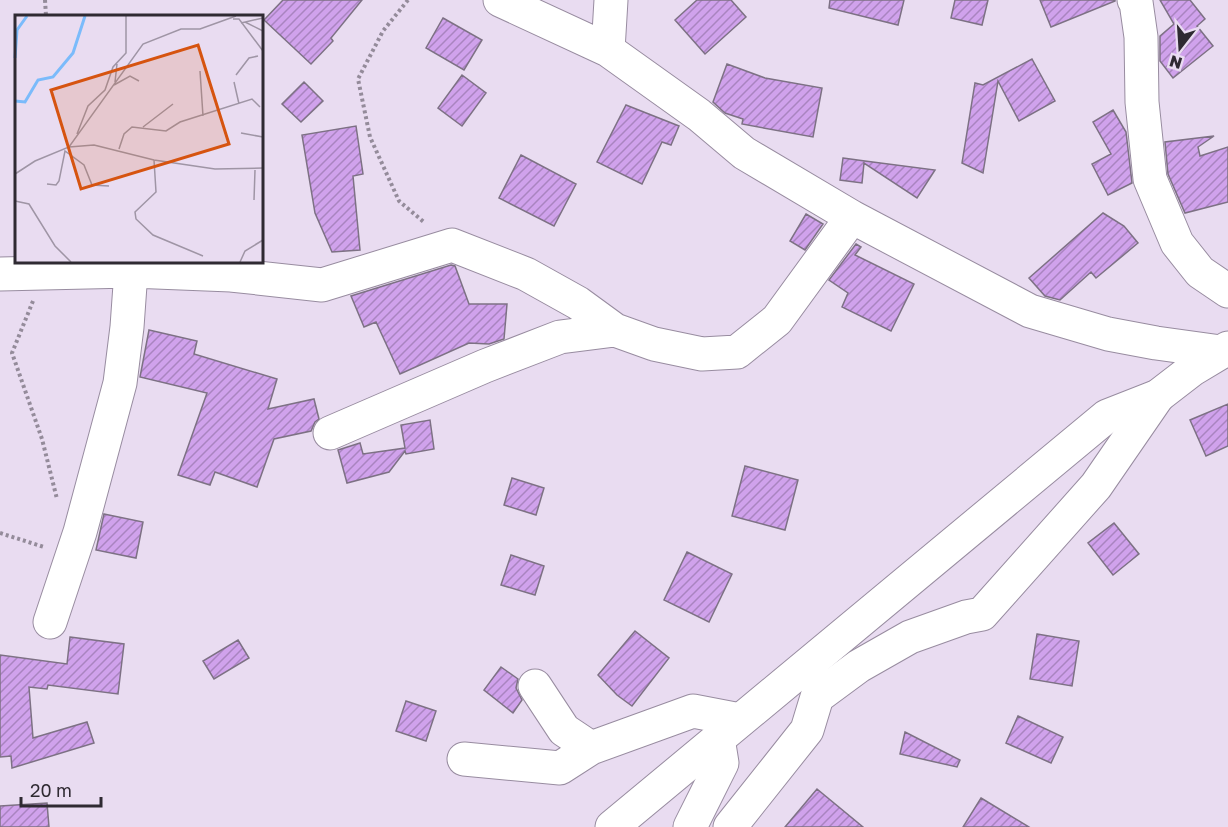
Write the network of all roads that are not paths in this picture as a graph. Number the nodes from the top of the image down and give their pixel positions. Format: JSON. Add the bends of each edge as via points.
{"nodes":[{"id":1,"x":500,"y":0,"type":"edge"},
{"id":2,"x":611,"y":0,"type":"edge"},
{"id":3,"x":1134,"y":0,"type":"edge"},
{"id":4,"x":608,"y":50,"type":"junction"},
{"id":5,"x":852,"y":217,"type":"junction"},
{"id":6,"x":131,"y":271,"type":"junction"},
{"id":7,"x":0,"y":274,"type":"edge"},
{"id":8,"x":1228,"y":291,"type":"edge"},
{"id":9,"x":615,"y":330,"type":"junction"},
{"id":10,"x":1225,"y":350,"type":"edge"},
{"id":11,"x":1158,"y":396,"type":"junction"},
{"id":12,"x":330,"y":433,"type":"dead end"},
{"id":13,"x":50,"y":622,"type":"dead end"},
{"id":14,"x":535,"y":686,"type":"dead end"},
{"id":15,"x":729,"y":729,"type":"junction"},
{"id":16,"x":591,"y":748,"type":"junction"},
{"id":17,"x":464,"y":759,"type":"dead end"},
{"id":18,"x":612,"y":827,"type":"edge"},
{"id":19,"x":690,"y":827,"type":"edge"},
{"id":20,"x":730,"y":827,"type":"edge"}],
"edges":[{"from":1,"to":4,"type":"street"},
{"from":2,"to":4,"type":"street"},
{"from":3,"to":8,"type":"street","via":[[1141,37],[1142,102],[1150,179],[1177,243],[1200,272]]},
{"from":4,"to":5,"type":"street","via":[[699,115],[744,153]]},
{"from":5,"to":9,"type":"street","via":[[777,320],[737,351],[702,354],[654,344]]},
{"from":5,"to":10,"type":"street","via":[[1030,311],[1156,344]]},
{"from":6,"to":7,"type":"street"},
{"from":6,"to":9,"type":"street","via":[[231,275],[322,285],[452,245],[526,274],[578,303]]},
{"from":6,"to":13,"type":"street","via":[[120,383],[80,532]]},
{"from":9,"to":12,"type":"street","via":[[560,337]]},
{"from":10,"to":11,"type":"street"},
{"from":11,"to":15,"type":"street","via":[[1107,416]]},
{"from":11,"to":20,"type":"street","via":[[1096,486],[982,614],[910,637],[859,666],[817,698],[807,730]]},
{"from":14,"to":16,"type":"street","via":[[564,730]]},
{"from":15,"to":16,"type":"street","via":[[693,711]]},
{"from":15,"to":18,"type":"street"},
{"from":15,"to":19,"type":"street","via":[[722,763]]},
{"from":16,"to":17,"type":"street","via":[[560,768]]}]}
